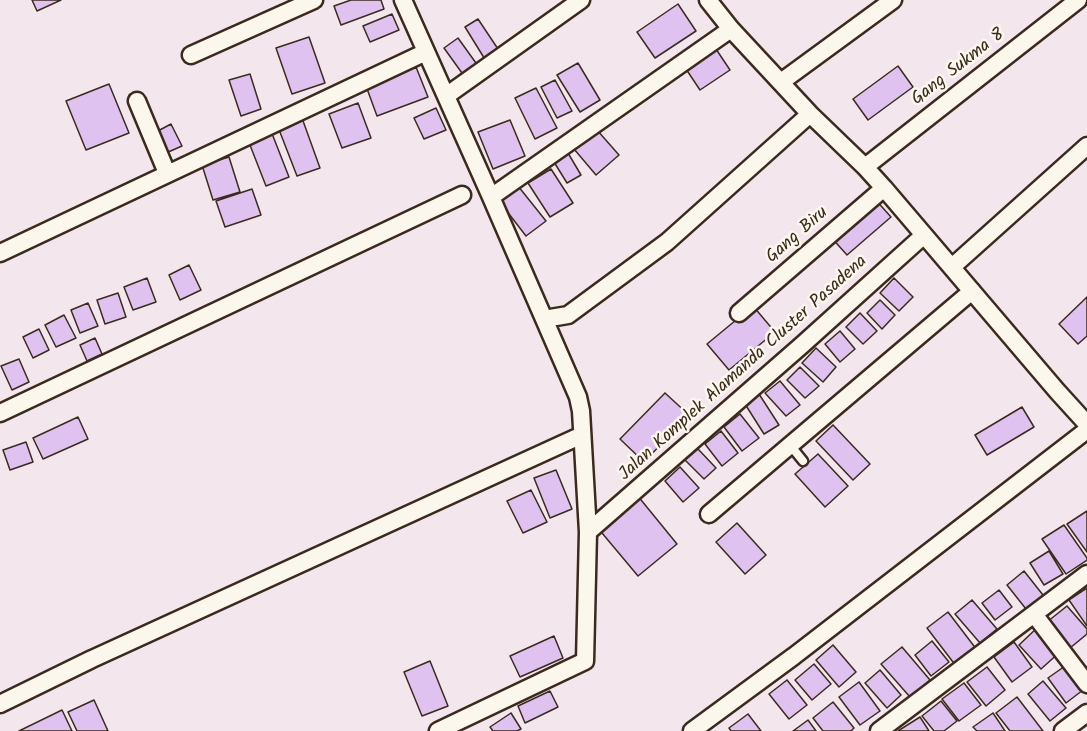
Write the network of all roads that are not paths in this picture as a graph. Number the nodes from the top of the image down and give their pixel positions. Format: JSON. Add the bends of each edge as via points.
{"nodes":[{"id":1,"x":314,"y":0,"type":"edge"},
{"id":2,"x":403,"y":0,"type":"edge"},
{"id":3,"x":580,"y":0,"type":"edge"},
{"id":4,"x":710,"y":0,"type":"edge"},
{"id":5,"x":893,"y":0,"type":"edge"},
{"id":6,"x":1078,"y":0,"type":"edge"},
{"id":7,"x":731,"y":28,"type":"junction"},
{"id":8,"x":426,"y":52,"type":"junction"},
{"id":9,"x":191,"y":55,"type":"dead end"},
{"id":10,"x":781,"y":82,"type":"junction"},
{"id":11,"x":446,"y":96,"type":"junction"},
{"id":12,"x":137,"y":101,"type":"dead end"},
{"id":13,"x":810,"y":114,"type":"junction"},
{"id":14,"x":1087,"y":146,"type":"edge"},
{"id":15,"x":865,"y":167,"type":"junction"},
{"id":16,"x":167,"y":173,"type":"junction"},
{"id":17,"x":884,"y":189,"type":"junction"},
{"id":18,"x":462,"y":195,"type":"dead end"},
{"id":19,"x":491,"y":197,"type":"junction"},
{"id":20,"x":924,"y":235,"type":"junction"},
{"id":21,"x":0,"y":253,"type":"edge"},
{"id":22,"x":952,"y":267,"type":"junction"},
{"id":23,"x":972,"y":291,"type":"junction"},
{"id":24,"x":738,"y":314,"type":"dead end"},
{"id":25,"x":544,"y":319,"type":"junction"},
{"id":26,"x":0,"y":413,"type":"edge"},
{"id":27,"x":1087,"y":424,"type":"edge"},
{"id":28,"x":1087,"y":430,"type":"edge"},
{"id":29,"x":582,"y":435,"type":"junction"},
{"id":30,"x":790,"y":445,"type":"junction"},
{"id":31,"x":803,"y":461,"type":"dead end"},
{"id":32,"x":709,"y":514,"type":"dead end"},
{"id":33,"x":588,"y":532,"type":"junction"},
{"id":34,"x":1087,"y":574,"type":"edge"},
{"id":35,"x":1034,"y":614,"type":"junction"},
{"id":36,"x":1087,"y":684,"type":"edge"},
{"id":37,"x":0,"y":704,"type":"edge"},
{"id":38,"x":1087,"y":713,"type":"edge"},
{"id":39,"x":438,"y":731,"type":"edge"},
{"id":40,"x":692,"y":731,"type":"edge"},
{"id":41,"x":879,"y":731,"type":"edge"},
{"id":42,"x":1063,"y":731,"type":"edge"}],
"edges":[{"from":1,"to":9,"type":"street"},
{"from":2,"to":8,"type":"street"},
{"from":3,"to":11,"type":"street"},
{"from":4,"to":7,"type":"street"},
{"from":5,"to":10,"type":"street"},
{"from":6,"to":15,"type":"street","name":"Gang Sukma 8"},
{"from":7,"to":10,"type":"street"},
{"from":7,"to":19,"type":"street"},
{"from":8,"to":11,"type":"street"},
{"from":8,"to":16,"type":"street"},
{"from":10,"to":13,"type":"street"},
{"from":11,"to":19,"type":"street"},
{"from":12,"to":16,"type":"street"},
{"from":13,"to":15,"type":"street"},
{"from":13,"to":25,"type":"street","via":[[667,242],[568,315]]},
{"from":14,"to":22,"type":"street"},
{"from":15,"to":17,"type":"street"},
{"from":16,"to":21,"type":"street"},
{"from":17,"to":20,"type":"street"},
{"from":17,"to":24,"type":"street","name":"Gang Biru"},
{"from":18,"to":26,"type":"street"},
{"from":19,"to":25,"type":"street"},
{"from":20,"to":22,"type":"street"},
{"from":20,"to":33,"type":"street","name":"Jalan Komplek Alamanda Cluster Pasadena"},
{"from":22,"to":23,"type":"street"},
{"from":23,"to":27,"type":"street"},
{"from":23,"to":30,"type":"street"},
{"from":25,"to":29,"type":"street","via":[[578,397]]},
{"from":28,"to":40,"type":"street"},
{"from":29,"to":33,"type":"street"},
{"from":29,"to":37,"type":"street"},
{"from":30,"to":31,"type":"lane"},
{"from":30,"to":32,"type":"street"},
{"from":33,"to":39,"type":"street","via":[[585,661]]},
{"from":34,"to":35,"type":"street"},
{"from":35,"to":36,"type":"street"},
{"from":35,"to":41,"type":"street"},
{"from":38,"to":42,"type":"street"}]}
